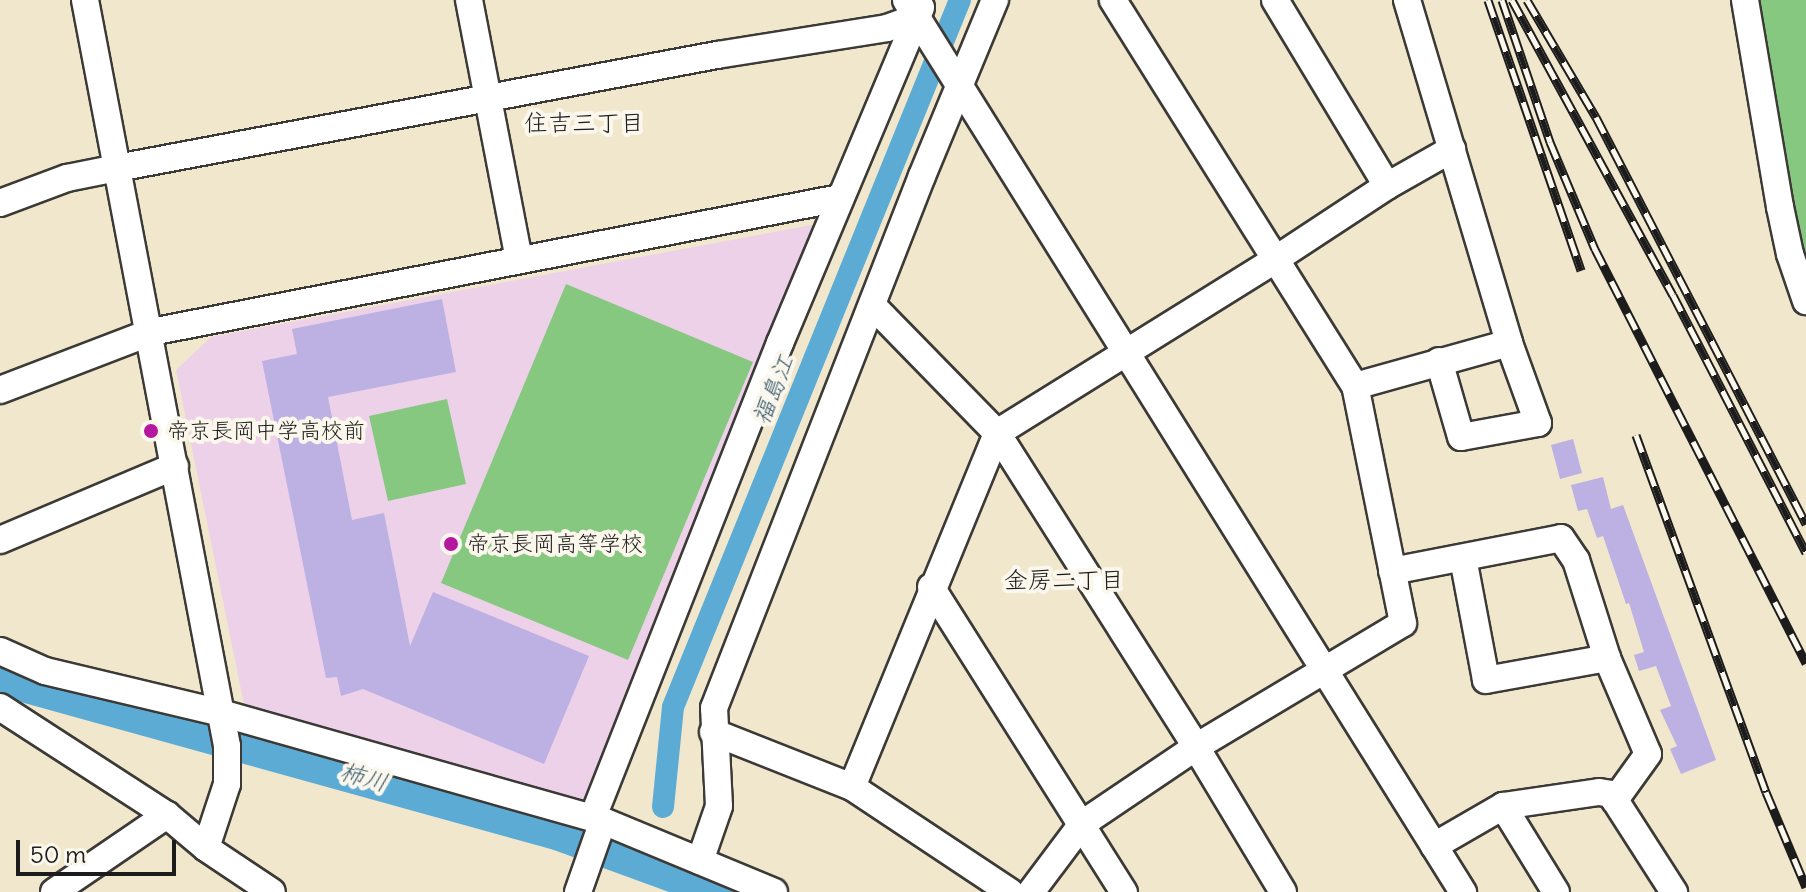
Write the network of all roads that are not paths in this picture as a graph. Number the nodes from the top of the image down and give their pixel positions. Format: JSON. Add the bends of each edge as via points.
{"nodes":[{"id":1,"x":85,"y":0,"type":"edge"},
{"id":2,"x":469,"y":0,"type":"edge"},
{"id":3,"x":995,"y":0,"type":"edge"},
{"id":4,"x":1113,"y":0,"type":"edge"},
{"id":5,"x":1275,"y":0,"type":"edge"},
{"id":6,"x":1407,"y":0,"type":"edge"},
{"id":7,"x":1745,"y":0,"type":"edge"},
{"id":8,"x":918,"y":12,"type":"edge"},
{"id":9,"x":957,"y":81,"type":"junction"},
{"id":10,"x":487,"y":98,"type":"junction"},
{"id":11,"x":1452,"y":149,"type":"junction"},
{"id":12,"x":117,"y":168,"type":"junction"},
{"id":13,"x":1387,"y":186,"type":"junction"},
{"id":14,"x":840,"y":198,"type":"junction"},
{"id":15,"x":1,"y":199,"type":"edge"},
{"id":16,"x":519,"y":259,"type":"junction"},
{"id":17,"x":1276,"y":259,"type":"junction"},
{"id":18,"x":1806,"y":301,"type":"edge"},
{"id":19,"x":873,"y":306,"type":"junction"},
{"id":20,"x":151,"y":332,"type":"junction"},
{"id":21,"x":1509,"y":343,"type":"junction"},
{"id":22,"x":1127,"y":350,"type":"junction"},
{"id":23,"x":1439,"y":361,"type":"junction"},
{"id":24,"x":1355,"y":386,"type":"junction"},
{"id":25,"x":0,"y":390,"type":"edge"},
{"id":26,"x":997,"y":433,"type":"junction"},
{"id":27,"x":175,"y":466,"type":"junction"},
{"id":28,"x":0,"y":540,"type":"edge"},
{"id":29,"x":1463,"y":558,"type":"junction"},
{"id":30,"x":1392,"y":571,"type":"junction"},
{"id":31,"x":931,"y":587,"type":"junction"},
{"id":32,"x":0,"y":651,"type":"edge"},
{"id":33,"x":1607,"y":658,"type":"junction"},
{"id":34,"x":1323,"y":668,"type":"junction"},
{"id":35,"x":0,"y":707,"type":"edge"},
{"id":36,"x":222,"y":721,"type":"junction"},
{"id":37,"x":713,"y":732,"type":"junction"},
{"id":38,"x":1196,"y":747,"type":"junction"},
{"id":39,"x":852,"y":787,"type":"junction"},
{"id":40,"x":1615,"y":800,"type":"junction"},
{"id":41,"x":1503,"y":806,"type":"junction"},
{"id":42,"x":167,"y":815,"type":"junction"},
{"id":43,"x":599,"y":822,"type":"junction"},
{"id":44,"x":1082,"y":824,"type":"junction"},
{"id":45,"x":1434,"y":846,"type":"junction"},
{"id":46,"x":206,"y":848,"type":"junction"},
{"id":47,"x":700,"y":861,"type":"junction"},
{"id":48,"x":54,"y":892,"type":"edge"},
{"id":49,"x":272,"y":892,"type":"edge"},
{"id":50,"x":578,"y":892,"type":"edge"},
{"id":51,"x":774,"y":892,"type":"edge"},
{"id":52,"x":1010,"y":892,"type":"edge"},
{"id":53,"x":1031,"y":892,"type":"edge"},
{"id":54,"x":1124,"y":892,"type":"edge"},
{"id":55,"x":1283,"y":892,"type":"edge"},
{"id":56,"x":1463,"y":892,"type":"edge"},
{"id":57,"x":1556,"y":892,"type":"edge"},
{"id":58,"x":1674,"y":892,"type":"edge"}],
"edges":[{"from":1,"to":12,"type":"street"},
{"from":2,"to":10,"type":"street"},
{"from":3,"to":9,"type":"street"},
{"from":4,"to":17,"type":"street"},
{"from":5,"to":13,"type":"street"},
{"from":6,"to":11,"type":"street"},
{"from":7,"to":18,"type":"street","via":[[1782,219]]},
{"from":8,"to":9,"type":"street"},
{"from":8,"to":10,"type":"street","via":[[887,28]]},
{"from":8,"to":14,"type":"street"},
{"from":9,"to":19,"type":"street"},
{"from":9,"to":22,"type":"street"},
{"from":10,"to":12,"type":"street"},
{"from":10,"to":16,"type":"street"},
{"from":11,"to":13,"type":"street"},
{"from":11,"to":21,"type":"street"},
{"from":12,"to":15,"type":"street"},
{"from":12,"to":20,"type":"street"},
{"from":13,"to":17,"type":"street"},
{"from":14,"to":16,"type":"street"},
{"from":14,"to":43,"type":"street"},
{"from":16,"to":20,"type":"street"},
{"from":17,"to":22,"type":"street"},
{"from":17,"to":24,"type":"street"},
{"from":19,"to":26,"type":"street"},
{"from":19,"to":37,"type":"street","via":[[714,708]]},
{"from":20,"to":25,"type":"street"},
{"from":20,"to":27,"type":"street"},
{"from":21,"to":23,"type":"street"},
{"from":21,"to":23,"type":"street","via":[[1538,423],[1461,437]]},
{"from":22,"to":26,"type":"street"},
{"from":22,"to":34,"type":"street"},
{"from":23,"to":24,"type":"street"},
{"from":24,"to":30,"type":"street"},
{"from":26,"to":31,"type":"street"},
{"from":26,"to":38,"type":"street"},
{"from":27,"to":28,"type":"street"},
{"from":27,"to":36,"type":"street"},
{"from":29,"to":30,"type":"street"},
{"from":29,"to":33,"type":"street","via":[[1561,538],[1576,560]]},
{"from":29,"to":33,"type":"street","via":[[1486,680]]},
{"from":30,"to":34,"type":"street","via":[[1403,623]]},
{"from":31,"to":39,"type":"street"},
{"from":31,"to":44,"type":"street"},
{"from":32,"to":36,"type":"street","via":[[45,671]]},
{"from":33,"to":40,"type":"street","via":[[1648,754]]},
{"from":34,"to":38,"type":"street"},
{"from":34,"to":45,"type":"street"},
{"from":35,"to":42,"type":"street"},
{"from":36,"to":43,"type":"street"},
{"from":36,"to":46,"type":"street","via":[[227,767]]},
{"from":37,"to":39,"type":"street"},
{"from":37,"to":47,"type":"street","via":[[721,787]]},
{"from":38,"to":44,"type":"street"},
{"from":38,"to":55,"type":"street"},
{"from":39,"to":52,"type":"street"},
{"from":40,"to":41,"type":"street","via":[[1599,792]]},
{"from":40,"to":58,"type":"street"},
{"from":41,"to":45,"type":"street"},
{"from":41,"to":57,"type":"street"},
{"from":42,"to":46,"type":"street"},
{"from":42,"to":48,"type":"street"},
{"from":43,"to":47,"type":"street"},
{"from":43,"to":50,"type":"street"},
{"from":44,"to":53,"type":"street"},
{"from":44,"to":54,"type":"street"},
{"from":45,"to":56,"type":"street"},
{"from":46,"to":49,"type":"street"},
{"from":47,"to":51,"type":"street"}]}
